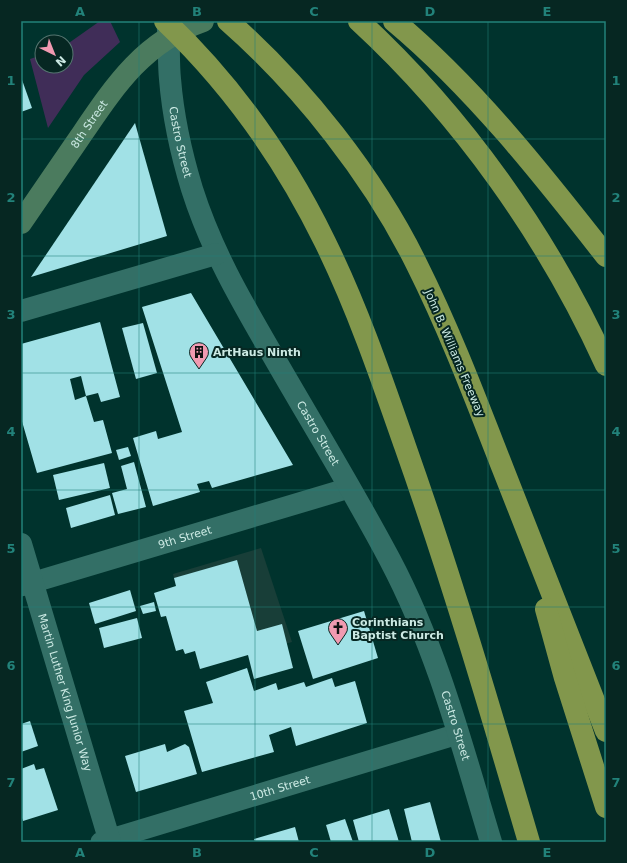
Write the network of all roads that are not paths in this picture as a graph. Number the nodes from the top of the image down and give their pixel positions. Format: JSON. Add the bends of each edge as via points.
{"nodes":[{"id":1,"x":203,"y":21,"type":"edge"},
{"id":2,"x":228,"y":21,"type":"edge"},
{"id":3,"x":359,"y":21,"type":"edge"},
{"id":4,"x":394,"y":21,"type":"edge"},
{"id":5,"x":167,"y":26,"type":"edge"},
{"id":6,"x":21,"y":222,"type":"edge"},
{"id":7,"x":216,"y":254,"type":"junction"},
{"id":8,"x":606,"y":256,"type":"edge"},
{"id":9,"x":21,"y":312,"type":"edge"},
{"id":10,"x":606,"y":365,"type":"edge"},
{"id":11,"x":349,"y":488,"type":"junction"},
{"id":12,"x":527,"y":530,"type":"junction"},
{"id":13,"x":21,"y":544,"type":"edge"},
{"id":14,"x":27,"y":584,"type":"edge"},
{"id":15,"x":606,"y":731,"type":"edge"},
{"id":16,"x":458,"y":734,"type":"junction"},
{"id":17,"x":606,"y":807,"type":"edge"},
{"id":18,"x":107,"y":841,"type":"edge"},
{"id":19,"x":491,"y":842,"type":"edge"},
{"id":20,"x":529,"y":842,"type":"edge"}],
"edges":[{"from":1,"to":5,"type":"main road","name":"8th Street"},
{"from":2,"to":12,"type":"highway","name":"John B. Williams Freeway","via":[[303,97],[339,142],[393,222],[417,264],[456,350]]},
{"from":3,"to":10,"type":"highway","via":[[396,57],[462,133],[520,211],[571,293]]},
{"from":4,"to":8,"type":"highway","via":[[422,44],[517,146]]},
{"from":5,"to":6,"type":"main road","name":"8th Street","via":[[108,96]]},
{"from":5,"to":7,"type":"street","name":"Castro Street","via":[[170,83],[179,139],[192,188]]},
{"from":5,"to":20,"type":"highway","via":[[203,60],[249,116],[287,173],[313,218],[336,266],[368,346],[444,561]]},
{"from":7,"to":9,"type":"street"},
{"from":7,"to":11,"type":"street","name":"Castro Street"},
{"from":11,"to":14,"type":"street","name":"9th Street"},
{"from":11,"to":16,"type":"street","name":"Castro Street","via":[[415,611],[437,666]]},
{"from":12,"to":15,"type":"highway","name":"John B. Williams Freeway"},
{"from":12,"to":17,"type":"highway","via":[[554,643]]},
{"from":13,"to":14,"type":"street","name":"Martin Luther King Junior Way"},
{"from":14,"to":18,"type":"street","name":"Martin Luther King Junior Way"},
{"from":16,"to":18,"type":"street","name":"10th Street"},
{"from":16,"to":19,"type":"street","name":"Castro Street"}]}
